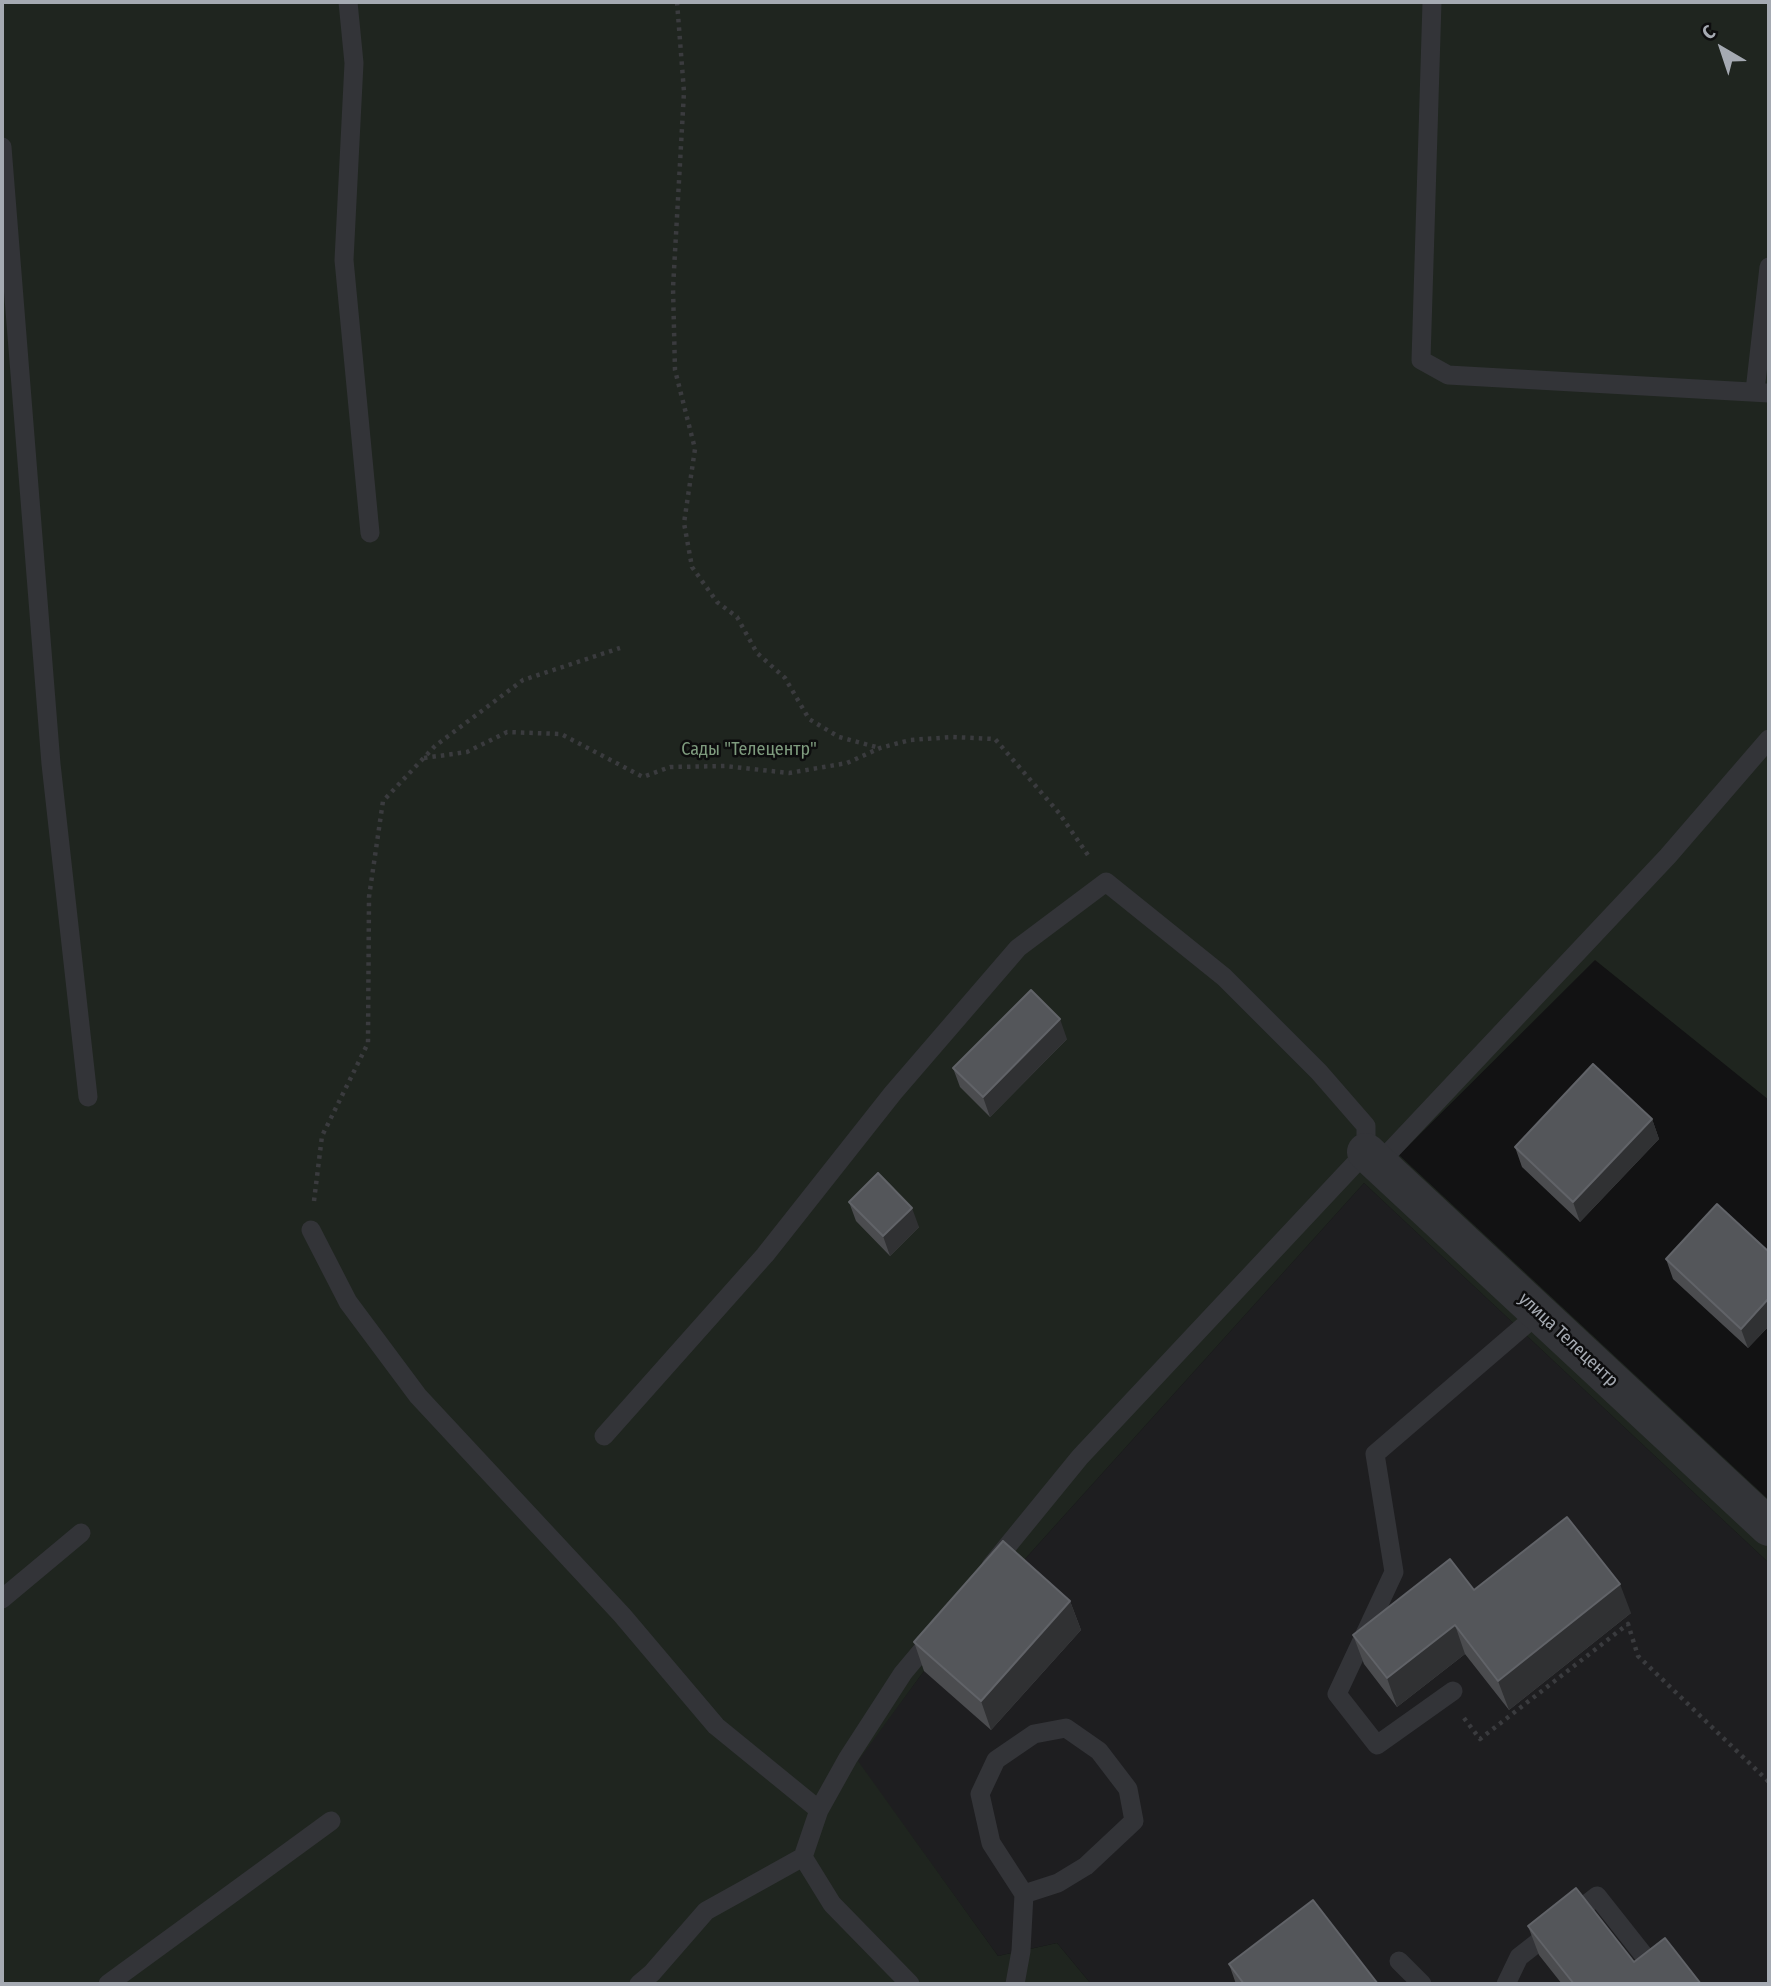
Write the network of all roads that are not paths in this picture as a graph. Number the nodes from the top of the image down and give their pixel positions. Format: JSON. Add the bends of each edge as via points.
{"nodes":[{"id":1,"x":348,"y":2,"type":"edge"},
{"id":2,"x":1432,"y":2,"type":"edge"},
{"id":3,"x":2,"y":146,"type":"edge"},
{"id":4,"x":1769,"y":267,"type":"edge"},
{"id":5,"x":1762,"y":392,"type":"edge"},
{"id":6,"x":370,"y":533,"type":"dead end"},
{"id":7,"x":1769,"y":739,"type":"edge"},
{"id":8,"x":88,"y":1097,"type":"dead end"},
{"id":9,"x":1372,"y":1158,"type":"junction"},
{"id":10,"x":311,"y":1230,"type":"road end"},
{"id":11,"x":1539,"y":1313,"type":"junction"},
{"id":12,"x":604,"y":1436,"type":"dead end"},
{"id":13,"x":1769,"y":1527,"type":"edge"},
{"id":14,"x":81,"y":1533,"type":"dead end"},
{"id":15,"x":983,"y":1576,"type":"edge"},
{"id":16,"x":2,"y":1599,"type":"edge"},
{"id":17,"x":948,"y":1619,"type":"edge"},
{"id":18,"x":1449,"y":1694,"type":"road end"},
{"id":19,"x":819,"y":1810,"type":"junction"},
{"id":20,"x":331,"y":1821,"type":"dead end"},
{"id":21,"x":803,"y":1857,"type":"junction"},
{"id":22,"x":1024,"y":1894,"type":"junction"},
{"id":23,"x":1646,"y":1958,"type":"edge"},
{"id":24,"x":1399,"y":1961,"type":"dead end"},
{"id":25,"x":108,"y":1984,"type":"edge"},
{"id":26,"x":639,"y":1984,"type":"edge"},
{"id":27,"x":910,"y":1984,"type":"edge"},
{"id":28,"x":1016,"y":1984,"type":"edge"},
{"id":29,"x":1422,"y":1984,"type":"edge"},
{"id":30,"x":1506,"y":1984,"type":"edge"}],
"edges":[{"from":1,"to":6,"type":"lane","via":[[354,63],[344,260]]},
{"from":2,"to":5,"type":"lane","via":[[1421,360],[1448,374]]},
{"from":3,"to":8,"type":"lane","via":[[51,764]]},
{"from":4,"to":5,"type":"lane"},
{"from":7,"to":9,"type":"lane","via":[[1668,856]]},
{"from":9,"to":11,"type":"street","name":"улица Телецентр"},
{"from":9,"to":12,"type":"lane","via":[[1366,1126],[1319,1072],[1224,977],[1106,882],[1018,948],[892,1093],[765,1255]]},
{"from":9,"to":15,"type":"lane","via":[[1080,1457]]},
{"from":10,"to":19,"type":"lane","via":[[348,1302],[418,1396],[622,1615],[716,1726]]},
{"from":11,"to":13,"type":"street","name":"улица Телецентр"},
{"from":11,"to":18,"type":"lane","via":[[1375,1454],[1394,1572],[1338,1693],[1377,1745]]},
{"from":14,"to":16,"type":"lane"},
{"from":17,"to":19,"type":"lane","via":[[903,1673]]},
{"from":19,"to":21,"type":"lane"},
{"from":20,"to":25,"type":"lane"},
{"from":21,"to":26,"type":"lane","via":[[706,1911]]},
{"from":21,"to":27,"type":"lane","via":[[832,1904]]},
{"from":22,"to":22,"type":"lane","via":[[991,1843],[980,1794],[996,1759],[1034,1734],[1066,1728],[1099,1751],[1128,1789],[1134,1821],[1086,1866],[1058,1883]]},
{"from":22,"to":28,"type":"lane"},
{"from":23,"to":30,"type":"lane","via":[[1597,1896],[1519,1957]]},
{"from":24,"to":29,"type":"lane"}]}
